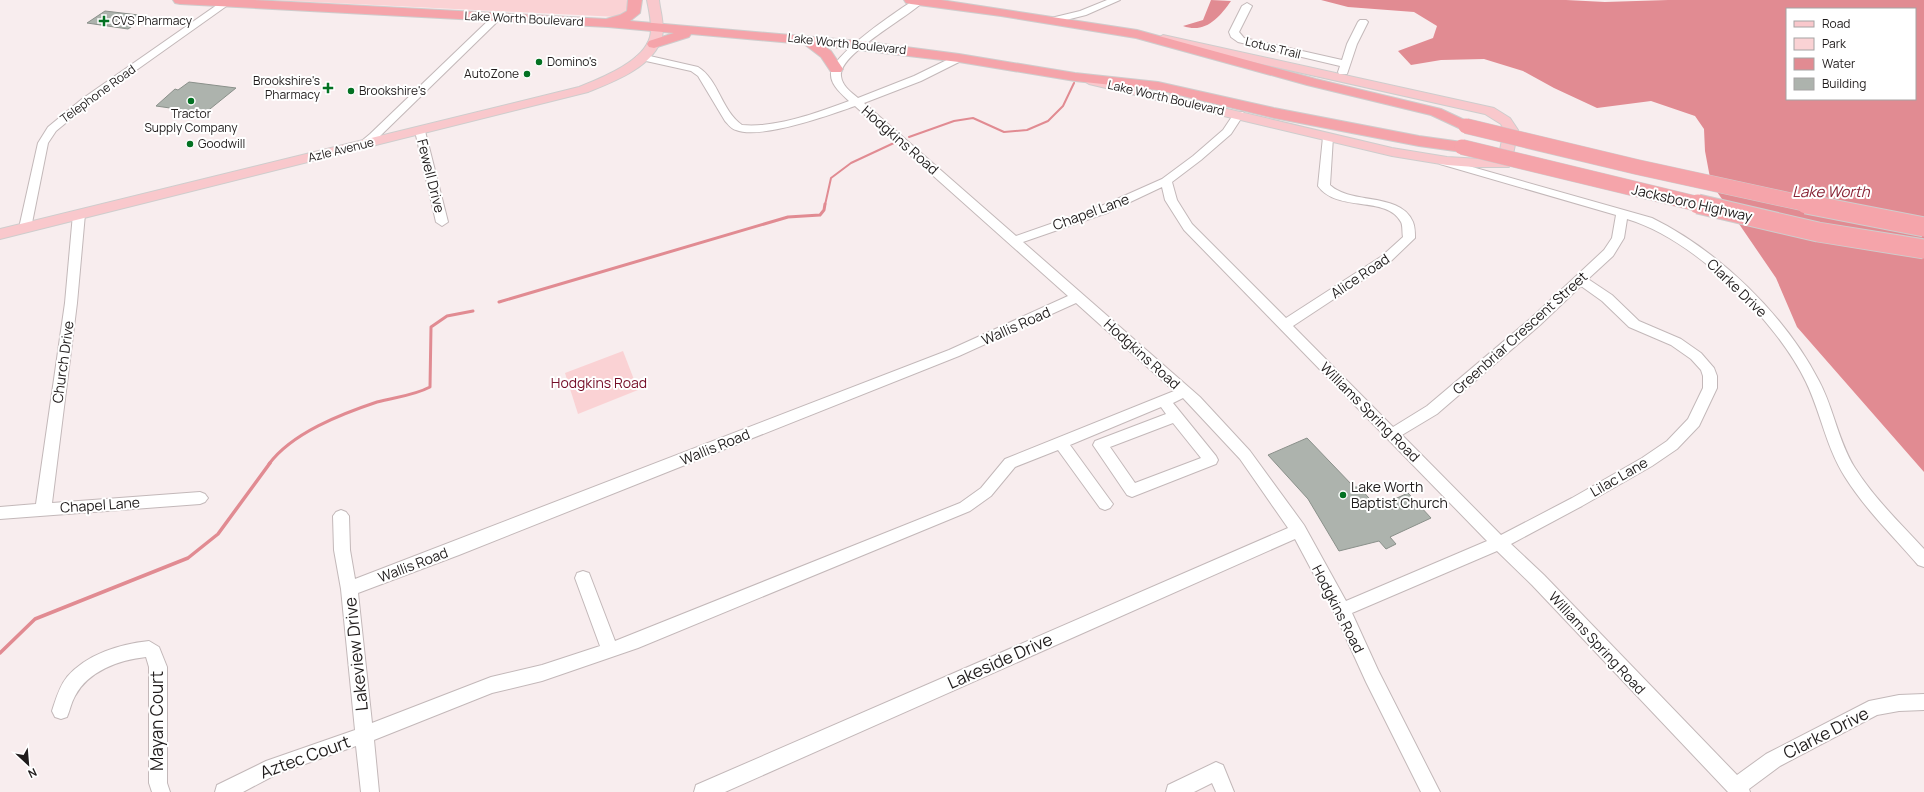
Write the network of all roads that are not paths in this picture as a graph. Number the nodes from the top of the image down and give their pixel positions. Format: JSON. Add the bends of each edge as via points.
{"nodes":[{"id":1,"x":180,"y":0,"type":"edge"},
{"id":2,"x":635,"y":0,"type":"edge"},
{"id":3,"x":653,"y":0,"type":"edge"},
{"id":4,"x":916,"y":0,"type":"edge"},
{"id":5,"x":951,"y":0,"type":"edge"},
{"id":6,"x":1115,"y":0,"type":"edge"},
{"id":7,"x":228,"y":1,"type":"edge"},
{"id":8,"x":1247,"y":6,"type":"dead end"},
{"id":9,"x":963,"y":7,"type":"junction"},
{"id":10,"x":1082,"y":13,"type":"junction"},
{"id":11,"x":496,"y":18,"type":"junction"},
{"id":12,"x":1054,"y":20,"type":"junction"},
{"id":13,"x":1363,"y":22,"type":"dead end"},
{"id":14,"x":608,"y":23,"type":"junction"},
{"id":15,"x":1091,"y":26,"type":"junction"},
{"id":16,"x":656,"y":28,"type":"junction"},
{"id":17,"x":704,"y":31,"type":"junction"},
{"id":18,"x":1137,"y":34,"type":"junction"},
{"id":19,"x":806,"y":39,"type":"junction"},
{"id":20,"x":654,"y":44,"type":"junction"},
{"id":21,"x":860,"y":45,"type":"junction"},
{"id":22,"x":642,"y":57,"type":"junction"},
{"id":23,"x":959,"y":58,"type":"junction"},
{"id":24,"x":1345,"y":64,"type":"junction"},
{"id":25,"x":836,"y":69,"type":"junction"},
{"id":26,"x":1075,"y":77,"type":"junction"},
{"id":27,"x":1342,"y":79,"type":"junction"},
{"id":28,"x":855,"y":101,"type":"junction"},
{"id":29,"x":1240,"y":114,"type":"junction"},
{"id":30,"x":420,"y":131,"type":"junction"},
{"id":31,"x":1328,"y":137,"type":"junction"},
{"id":32,"x":363,"y":144,"type":"junction"},
{"id":33,"x":1436,"y":160,"type":"junction"},
{"id":34,"x":1504,"y":164,"type":"junction"},
{"id":35,"x":1166,"y":181,"type":"junction"},
{"id":36,"x":1523,"y":184,"type":"junction"},
{"id":37,"x":1622,"y":213,"type":"junction"},
{"id":38,"x":79,"y":214,"type":"junction"},
{"id":39,"x":442,"y":222,"type":"dead end"},
{"id":40,"x":1924,"y":227,"type":"edge"},
{"id":41,"x":25,"y":228,"type":"junction"},
{"id":42,"x":0,"y":234,"type":"edge"},
{"id":43,"x":1015,"y":241,"type":"junction"},
{"id":44,"x":1924,"y":249,"type":"edge"},
{"id":45,"x":1580,"y":280,"type":"junction"},
{"id":46,"x":1078,"y":297,"type":"junction"},
{"id":47,"x":1284,"y":325,"type":"junction"},
{"id":48,"x":1185,"y":392,"type":"junction"},
{"id":49,"x":1164,"y":401,"type":"junction"},
{"id":50,"x":1176,"y":416,"type":"junction"},
{"id":51,"x":1393,"y":434,"type":"junction"},
{"id":52,"x":1061,"y":443,"type":"junction"},
{"id":53,"x":200,"y":498,"type":"dead end"},
{"id":54,"x":1105,"y":504,"type":"dead end"},
{"id":55,"x":43,"y":510,"type":"junction"},
{"id":56,"x":0,"y":513,"type":"edge"},
{"id":57,"x":341,"y":516,"type":"dead end"},
{"id":58,"x":1298,"y":530,"type":"junction"},
{"id":59,"x":1499,"y":543,"type":"junction"},
{"id":60,"x":1924,"y":560,"type":"edge"},
{"id":61,"x":583,"y":578,"type":"dead end"},
{"id":62,"x":349,"y":589,"type":"junction"},
{"id":63,"x":1342,"y":610,"type":"junction"},
{"id":64,"x":610,"y":651,"type":"junction"},
{"id":65,"x":1924,"y":702,"type":"edge"},
{"id":66,"x":61,"y":711,"type":"dead end"},
{"id":67,"x":364,"y":735,"type":"junction"},
{"id":68,"x":1739,"y":789,"type":"edge"},
{"id":69,"x":161,"y":792,"type":"edge"},
{"id":70,"x":224,"y":792,"type":"edge"},
{"id":71,"x":370,"y":792,"type":"edge"},
{"id":72,"x":703,"y":792,"type":"edge"},
{"id":73,"x":1175,"y":792,"type":"edge"},
{"id":74,"x":1225,"y":792,"type":"edge"},
{"id":75,"x":1431,"y":792,"type":"edge"}],
"edges":[{"from":1,"to":7,"type":"highway","name":"Lake Worth Boulevard"},
{"from":2,"to":14,"type":"highway","via":[[633,13]]},
{"from":3,"to":16,"type":"main road"},
{"from":4,"to":9,"type":"highway"},
{"from":4,"to":21,"type":"street"},
{"from":5,"to":9,"type":"highway"},
{"from":6,"to":10,"type":"street"},
{"from":7,"to":11,"type":"highway","name":"Lake Worth Boulevard"},
{"from":7,"to":41,"type":"street","name":"Telephone Road","via":[[86,101],[52,129],[43,143]]},
{"from":8,"to":24,"type":"street","name":"Lotus Trail","via":[[1234,32],[1241,40]]},
{"from":9,"to":12,"type":"highway"},
{"from":10,"to":12,"type":"street"},
{"from":10,"to":15,"type":"highway","via":[[1084,22]]},
{"from":11,"to":14,"type":"highway","name":"Lake Worth Boulevard"},
{"from":11,"to":32,"type":"street"},
{"from":12,"to":15,"type":"highway"},
{"from":13,"to":24,"type":"street"},
{"from":14,"to":16,"type":"highway","name":"Lake Worth Boulevard"},
{"from":15,"to":18,"type":"highway"},
{"from":16,"to":17,"type":"highway","name":"Lake Worth Boulevard"},
{"from":16,"to":20,"type":"main road"},
{"from":17,"to":19,"type":"highway","name":"Lake Worth Boulevard"},
{"from":17,"to":20,"type":"highway","via":[[680,34]]},
{"from":18,"to":27,"type":"main road"},
{"from":18,"to":40,"type":"highway","name":"Jacksboro Highway","bridge":true,"via":[[1312,82],[1436,112],[1466,126],[1666,174],[1816,207]]},
{"from":19,"to":21,"type":"highway","name":"Lake Worth Boulevard"},
{"from":19,"to":25,"type":"highway","via":[[826,54]]},
{"from":20,"to":22,"type":"main road","name":"Azle Avenue"},
{"from":21,"to":23,"type":"highway","name":"Lake Worth Boulevard"},
{"from":21,"to":25,"type":"street"},
{"from":22,"to":28,"type":"street","via":[[694,69],[702,74],[730,122],[741,129],[759,130],[787,124]]},
{"from":22,"to":30,"type":"main road","name":"Azle Avenue","via":[[624,71],[603,82],[573,93]]},
{"from":23,"to":26,"type":"highway","name":"Lake Worth Boulevard"},
{"from":23,"to":28,"type":"street","via":[[949,65]]},
{"from":24,"to":27,"type":"street"},
{"from":25,"to":28,"type":"street","name":"Hodgkins Road","via":[[837,81]]},
{"from":26,"to":29,"type":"main road","name":"Lake Worth Boulevard"},
{"from":26,"to":44,"type":"highway","name":"Jacksboro Highway","bridge":true,"via":[[1158,86],[1274,113],[1462,147],[1818,232]]},
{"from":27,"to":34,"type":"main road","via":[[1489,111],[1511,126]]},
{"from":28,"to":43,"type":"street","name":"Hodgkins Road"},
{"from":29,"to":31,"type":"main road","name":"Lake Worth Boulevard"},
{"from":29,"to":35,"type":"street","via":[[1227,132],[1198,158]]},
{"from":30,"to":32,"type":"main road","name":"Azle Avenue"},
{"from":30,"to":39,"type":"street","name":"Fewell Drive"},
{"from":31,"to":33,"type":"main road","name":"Lake Worth Boulevard"},
{"from":31,"to":47,"type":"street","name":"Alice Road","via":[[1324,186],[1327,191],[1343,199],[1364,200],[1387,206],[1405,218],[1410,238],[1386,259]]},
{"from":32,"to":38,"type":"main road","name":"Azle Avenue"},
{"from":33,"to":34,"type":"main road","name":"Lake Worth Boulevard"},
{"from":33,"to":36,"type":"street","name":"Clarke Drive"},
{"from":34,"to":36,"type":"street","via":[[1507,176]]},
{"from":35,"to":43,"type":"street","name":"Chapel Lane","via":[[1103,210]]},
{"from":35,"to":47,"type":"street","name":"Williams Spring Road","via":[[1171,200],[1188,227]]},
{"from":36,"to":37,"type":"street","name":"Clarke Drive"},
{"from":37,"to":45,"type":"street","name":"Greenbriar Crescent Street","via":[[1620,233],[1614,248]]},
{"from":37,"to":60,"type":"street","name":"Clarke Drive","via":[[1657,224],[1697,250],[1770,321],[1807,370],[1821,399],[1841,458],[1864,491]]},
{"from":38,"to":41,"type":"main road","name":"Azle Avenue"},
{"from":38,"to":55,"type":"street","name":"Church Drive","via":[[71,303]]},
{"from":41,"to":42,"type":"main road","name":"Azle Avenue"},
{"from":43,"to":46,"type":"street","name":"Hodgkins Road"},
{"from":45,"to":51,"type":"street","name":"Greenbriar Crescent Street","via":[[1432,410]]},
{"from":45,"to":59,"type":"street","name":"Lilac Lane","via":[[1607,298],[1634,324],[1676,342],[1696,356],[1707,368],[1710,388],[1694,422],[1672,445],[1577,502]]},
{"from":46,"to":48,"type":"street","name":"Hodgkins Road"},
{"from":46,"to":62,"type":"street","name":"Wallis Road","via":[[954,353]]},
{"from":47,"to":51,"type":"street","name":"Williams Spring Road"},
{"from":48,"to":49,"type":"street","name":"Aztec Court"},
{"from":48,"to":58,"type":"street","name":"Hodgkins Road","via":[[1245,455]]},
{"from":49,"to":50,"type":"street"},
{"from":49,"to":52,"type":"street","name":"Aztec Court"},
{"from":50,"to":50,"type":"street","via":[[1211,460],[1132,491],[1100,446]]},
{"from":51,"to":59,"type":"street","name":"Williams Spring Road"},
{"from":52,"to":54,"type":"street"},
{"from":52,"to":64,"type":"street","name":"Aztec Court","via":[[1010,463],[986,492],[965,507]]},
{"from":53,"to":55,"type":"street","name":"Chapel Lane"},
{"from":55,"to":56,"type":"street","name":"Chapel Lane"},
{"from":57,"to":62,"type":"street","name":"Lakeview Drive","via":[[342,550]]},
{"from":58,"to":63,"type":"street","name":"Hodgkins Road"},
{"from":58,"to":72,"type":"street","name":"Lakeside Drive"},
{"from":59,"to":63,"type":"street","name":"Lilac Lane"},
{"from":59,"to":68,"type":"street","name":"Williams Spring Road","via":[[1538,580]]},
{"from":61,"to":64,"type":"street"},
{"from":62,"to":67,"type":"street","name":"Lakeview Drive"},
{"from":63,"to":75,"type":"street","name":"Hodgkins Road","via":[[1372,676]]},
{"from":64,"to":67,"type":"street","name":"Aztec Court","via":[[542,673],[490,684]]},
{"from":65,"to":68,"type":"street","name":"Clarke Drive","via":[[1875,707],[1772,760]]},
{"from":66,"to":69,"type":"street","name":"Mayan Court","via":[[67,692],[83,674],[100,662],[125,651],[149,649],[153,652],[158,667],[158,783]]},
{"from":67,"to":70,"type":"street","name":"Aztec Court","via":[[273,767]]},
{"from":67,"to":71,"type":"street","name":"Lakeview Drive"},
{"from":73,"to":74,"type":"street","via":[[1216,771]]}]}
